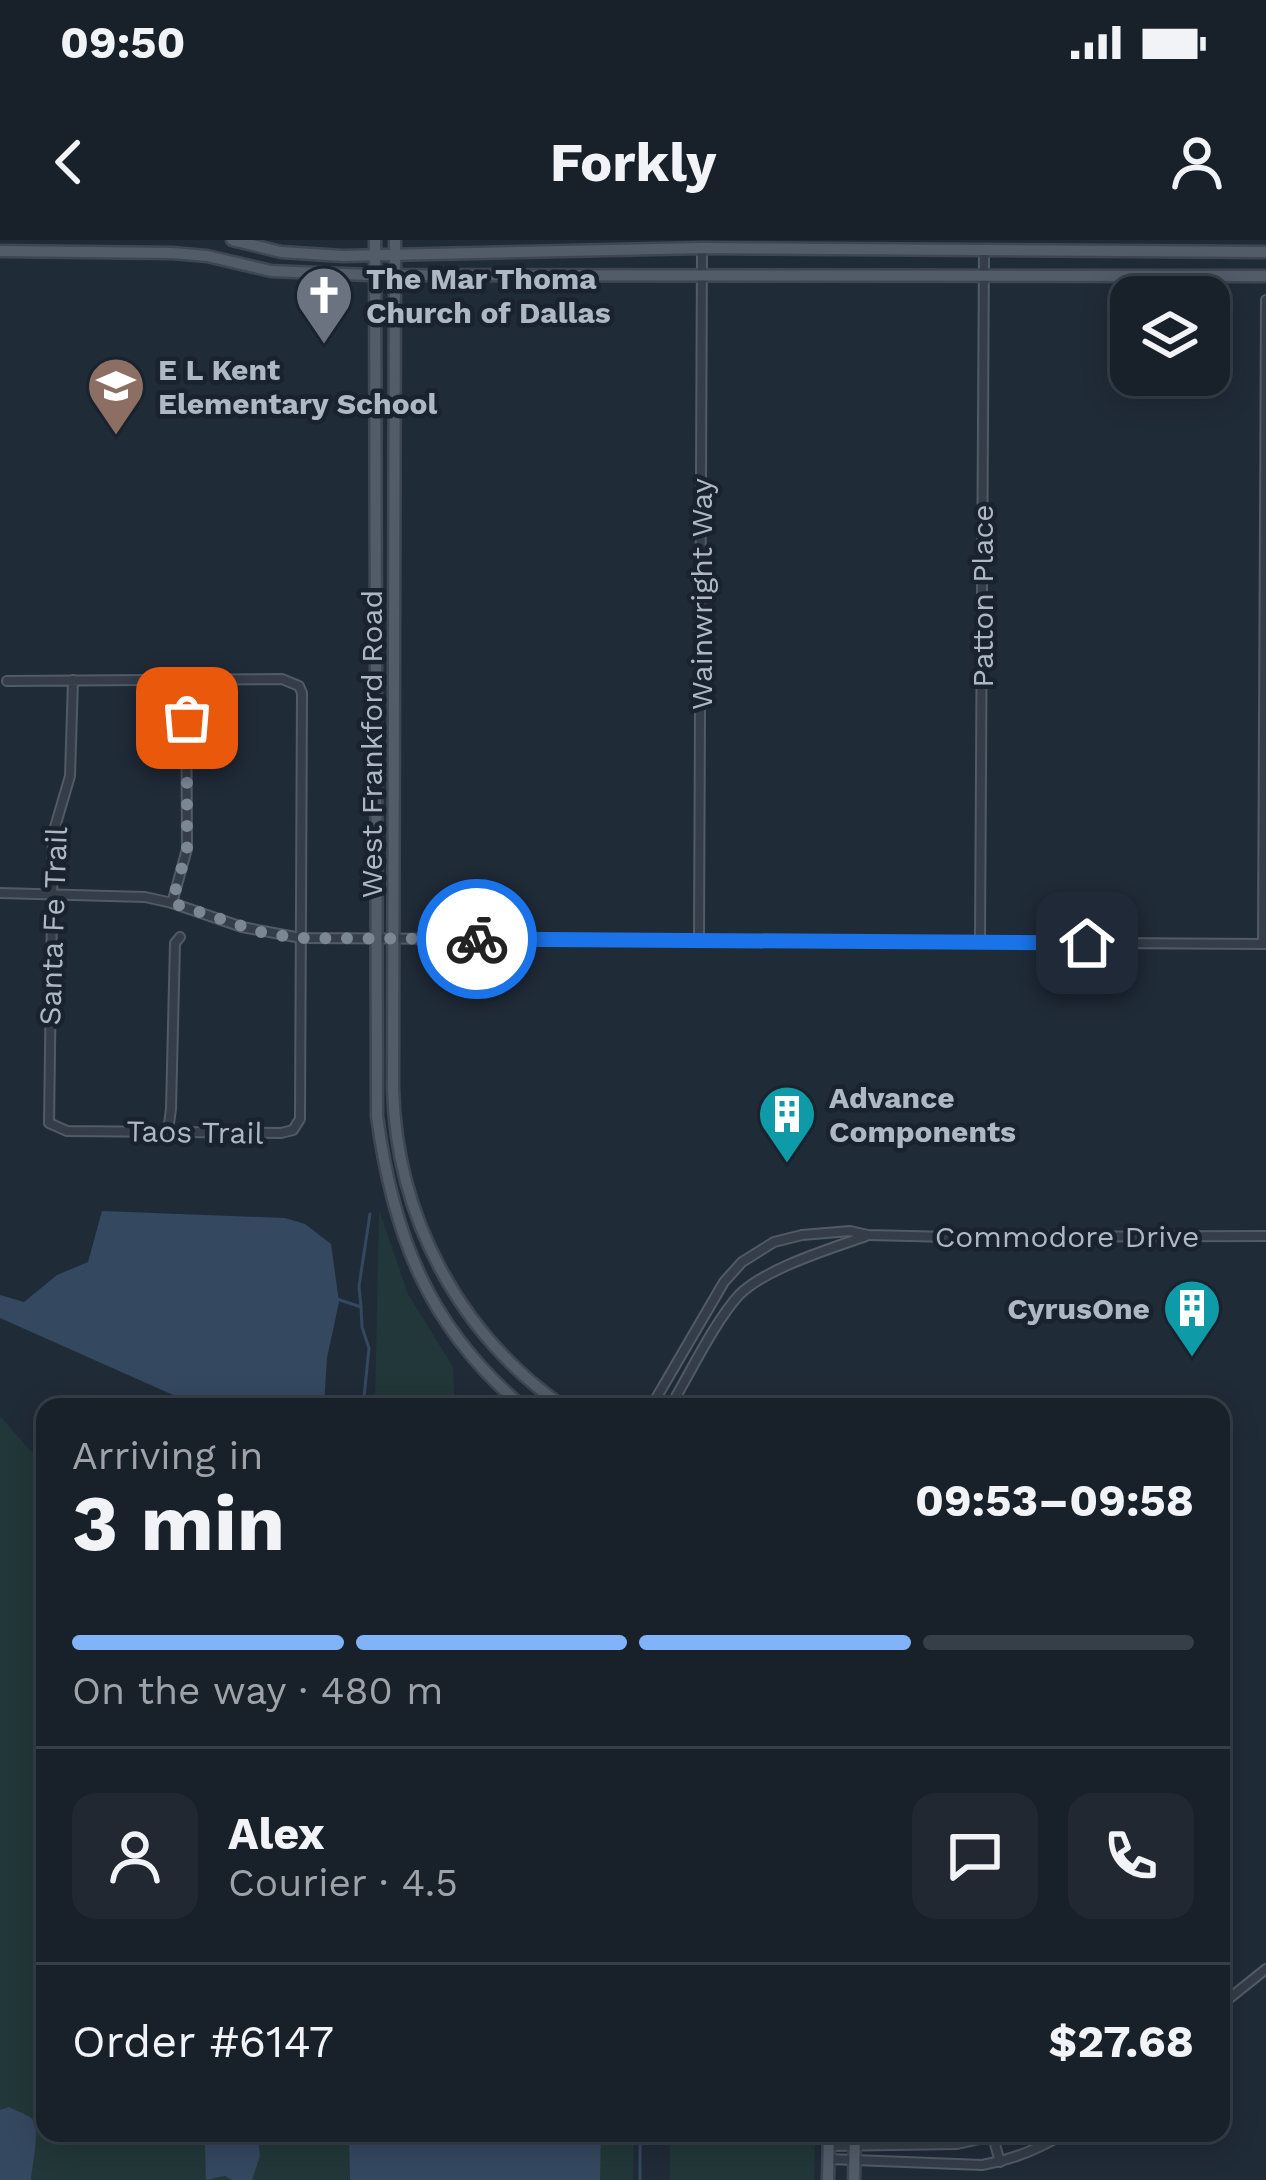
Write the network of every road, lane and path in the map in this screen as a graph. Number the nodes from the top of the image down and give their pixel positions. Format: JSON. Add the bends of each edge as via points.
{"nodes":[{"id":1,"x":0,"y":240,"type":"edge"},
{"id":2,"x":232,"y":240,"type":"edge"},
{"id":3,"x":375,"y":240,"type":"edge"},
{"id":4,"x":395,"y":247,"type":"edge"},
{"id":5,"x":701,"y":248,"type":"junction"},
{"id":6,"x":984,"y":249,"type":"junction"},
{"id":7,"x":0,"y":251,"type":"edge"},
{"id":8,"x":1266,"y":252,"type":"edge"},
{"id":9,"x":376,"y":254,"type":"junction"},
{"id":10,"x":701,"y":274,"type":"junction"},
{"id":11,"x":376,"y":275,"type":"junction"},
{"id":12,"x":984,"y":275,"type":"junction"},
{"id":13,"x":395,"y":276,"type":"junction"},
{"id":14,"x":1266,"y":276,"type":"edge"},
{"id":15,"x":1266,"y":300,"type":"edge"},
{"id":16,"x":187,"y":679,"type":"junction"},
{"id":17,"x":73,"y":680,"type":"junction"},
{"id":18,"x":7,"y":681,"type":"dead end"},
{"id":19,"x":0,"y":893,"type":"edge"},
{"id":20,"x":50,"y":894,"type":"junction"},
{"id":21,"x":172,"y":903,"type":"junction"},
{"id":22,"x":180,"y":937,"type":"dead end"},
{"id":23,"x":301,"y":938,"type":"junction"},
{"id":24,"x":375,"y":938,"type":"junction"},
{"id":25,"x":395,"y":939,"type":"junction"},
{"id":26,"x":699,"y":940,"type":"junction"},
{"id":27,"x":980,"y":942,"type":"junction"},
{"id":28,"x":1264,"y":944,"type":"edge"},
{"id":29,"x":96,"y":1131,"type":"joint"},
{"id":30,"x":168,"y":1131,"type":"junction"},
{"id":31,"x":802,"y":1235,"type":"junction"},
{"id":32,"x":868,"y":1235,"type":"junction"},
{"id":33,"x":1266,"y":1236,"type":"edge"},
{"id":34,"x":810,"y":1256,"type":"junction"},
{"id":35,"x":724,"y":1282,"type":"junction"},
{"id":36,"x":740,"y":1294,"type":"junction"},
{"id":37,"x":514,"y":1398,"type":"edge"},
{"id":38,"x":553,"y":1398,"type":"edge"},
{"id":39,"x":656,"y":1398,"type":"edge"},
{"id":40,"x":675,"y":1398,"type":"edge"},
{"id":41,"x":1266,"y":1969,"type":"edge"},
{"id":42,"x":1230,"y":1998,"type":"edge"},
{"id":43,"x":855,"y":2142,"type":"edge"},
{"id":44,"x":916,"y":2142,"type":"edge"},
{"id":45,"x":967,"y":2142,"type":"edge"},
{"id":46,"x":994,"y":2142,"type":"edge"},
{"id":47,"x":1050,"y":2142,"type":"edge"},
{"id":48,"x":957,"y":2144,"type":"junction"},
{"id":49,"x":829,"y":2146,"type":"edge"},
{"id":50,"x":855,"y":2162,"type":"junction"},
{"id":51,"x":1000,"y":2162,"type":"junction"},
{"id":52,"x":958,"y":2164,"type":"junction"},
{"id":53,"x":828,"y":2180,"type":"edge"},
{"id":54,"x":854,"y":2180,"type":"edge"}],
"edges":[{"from":1,"to":7,"type":"street"},
{"from":2,"to":9,"type":"main road","via":[[310,255]]},
{"from":3,"to":9,"type":"main road","name":"West Frankford Road"},
{"from":4,"to":5,"type":"main road"},
{"from":4,"to":9,"type":"main road"},
{"from":4,"to":13,"type":"main road","name":"West Frankford Road"},
{"from":5,"to":6,"type":"main road"},
{"from":5,"to":10,"type":"street","name":"Wainwright Way"},
{"from":6,"to":8,"type":"main road"},
{"from":6,"to":12,"type":"street","name":"Patton Place"},
{"from":7,"to":11,"type":"main road","via":[[172,253],[271,271]]},
{"from":9,"to":11,"type":"main road","name":"West Frankford Road"},
{"from":10,"to":12,"type":"main road"},
{"from":10,"to":13,"type":"main road"},
{"from":10,"to":26,"type":"street","name":"Wainwright Way"},
{"from":11,"to":13,"type":"main road"},
{"from":11,"to":24,"type":"main road","name":"West Frankford Road"},
{"from":12,"to":14,"type":"main road"},
{"from":12,"to":27,"type":"street","name":"Patton Place"},
{"from":13,"to":25,"type":"main road","name":"West Frankford Road"},
{"from":15,"to":28,"type":"street"},
{"from":16,"to":17,"type":"street"},
{"from":16,"to":21,"type":"street","via":[[187,849]]},
{"from":16,"to":23,"type":"street","via":[[299,686]]},
{"from":17,"to":18,"type":"street"},
{"from":17,"to":20,"type":"street","name":"Santa Fe Trail","via":[[70,776],[54,822]]},
{"from":19,"to":20,"type":"street"},
{"from":20,"to":21,"type":"street"},
{"from":20,"to":29,"type":"street","name":"Santa Fe Trail","via":[[49,1123]]},
{"from":21,"to":23,"type":"street"},
{"from":22,"to":30,"type":"street"},
{"from":23,"to":24,"type":"street"},
{"from":23,"to":30,"type":"street","name":"Taos Trail","via":[[300,1119],[293,1130]]},
{"from":24,"to":25,"type":"street"},
{"from":24,"to":37,"type":"main road","name":"West Frankford Road","via":[[377,1117],[406,1243],[438,1312]]},
{"from":25,"to":26,"type":"street"},
{"from":25,"to":38,"type":"main road","name":"West Frankford Road","via":[[394,1120],[412,1208],[454,1295],[500,1354]]},
{"from":26,"to":27,"type":"street"},
{"from":27,"to":28,"type":"street"},
{"from":29,"to":30,"type":"street","name":"Taos Trail"},
{"from":31,"to":32,"type":"street","name":"Commodore Drive"},
{"from":31,"to":34,"type":"street"},
{"from":31,"to":35,"type":"street","name":"Commodore Drive","via":[[760,1249]]},
{"from":32,"to":33,"type":"street","name":"Commodore Drive"},
{"from":32,"to":34,"type":"street","name":"Commodore Drive"},
{"from":34,"to":36,"type":"street","name":"Commodore Drive"},
{"from":35,"to":36,"type":"street"},
{"from":35,"to":39,"type":"street","name":"Commodore Drive"},
{"from":36,"to":40,"type":"street","name":"Commodore Drive"},
{"from":41,"to":42,"type":"street"},
{"from":43,"to":50,"type":"main road"},
{"from":44,"to":48,"type":"street"},
{"from":45,"to":48,"type":"street"},
{"from":46,"to":51,"type":"street"},
{"from":47,"to":51,"type":"street"},
{"from":48,"to":52,"type":"street"},
{"from":49,"to":50,"type":"street"},
{"from":49,"to":53,"type":"main road"},
{"from":50,"to":52,"type":"street"},
{"from":50,"to":54,"type":"main road"},
{"from":51,"to":52,"type":"street"}]}
